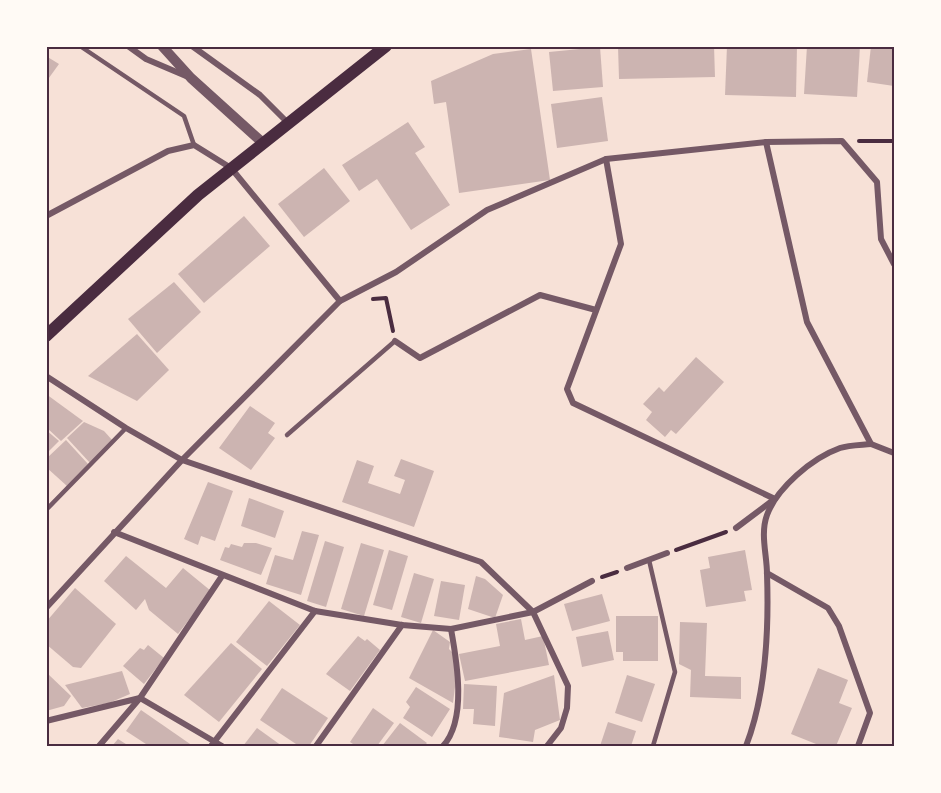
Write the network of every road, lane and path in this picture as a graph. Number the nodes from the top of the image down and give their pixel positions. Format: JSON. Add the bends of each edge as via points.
{"nodes":[{"id":1,"x":80,"y":46,"type":"edge"},
{"id":2,"x":128,"y":46,"type":"edge"},
{"id":3,"x":162,"y":46,"type":"edge"},
{"id":4,"x":192,"y":46,"type":"edge"},
{"id":5,"x":386,"y":46,"type":"edge"},
{"id":6,"x":190,"y":78,"type":"junction"},
{"id":7,"x":288,"y":123,"type":"junction"},
{"id":8,"x":766,"y":141,"type":"junction"},
{"id":9,"x":842,"y":141,"type":"junction"},
{"id":10,"x":894,"y":141,"type":"edge"},
{"id":11,"x":263,"y":142,"type":"junction"},
{"id":12,"x":194,"y":145,"type":"junction"},
{"id":13,"x":606,"y":159,"type":"junction"},
{"id":14,"x":231,"y":168,"type":"junction"},
{"id":15,"x":46,"y":216,"type":"edge"},
{"id":16,"x":894,"y":264,"type":"edge"},
{"id":17,"x":340,"y":301,"type":"junction"},
{"id":18,"x":596,"y":310,"type":"junction"},
{"id":19,"x":46,"y":336,"type":"edge"},
{"id":20,"x":395,"y":341,"type":"junction"},
{"id":21,"x":46,"y":376,"type":"edge"},
{"id":22,"x":126,"y":428,"type":"junction"},
{"id":23,"x":286,"y":435,"type":"dead end"},
{"id":24,"x":871,"y":444,"type":"junction"},
{"id":25,"x":894,"y":453,"type":"edge"},
{"id":26,"x":182,"y":460,"type":"junction"},
{"id":27,"x":775,"y":499,"type":"junction"},
{"id":28,"x":46,"y":510,"type":"edge"},
{"id":29,"x":736,"y":528,"type":"joint"},
{"id":30,"x":114,"y":532,"type":"junction"},
{"id":31,"x":667,"y":553,"type":"joint"},
{"id":32,"x":648,"y":560,"type":"junction"},
{"id":33,"x":627,"y":568,"type":"joint"},
{"id":34,"x":767,"y":573,"type":"junction"},
{"id":35,"x":222,"y":576,"type":"junction"},
{"id":36,"x":592,"y":580,"type":"joint"},
{"id":37,"x":46,"y":608,"type":"edge"},
{"id":38,"x":315,"y":611,"type":"junction"},
{"id":39,"x":533,"y":612,"type":"junction"},
{"id":40,"x":402,"y":625,"type":"junction"},
{"id":41,"x":451,"y":630,"type":"junction"},
{"id":42,"x":140,"y":698,"type":"junction"},
{"id":43,"x":46,"y":721,"type":"edge"},
{"id":44,"x":213,"y":744,"type":"edge"},
{"id":45,"x":99,"y":747,"type":"edge"},
{"id":46,"x":222,"y":747,"type":"edge"},
{"id":47,"x":316,"y":747,"type":"edge"},
{"id":48,"x":443,"y":747,"type":"edge"},
{"id":49,"x":548,"y":747,"type":"edge"},
{"id":50,"x":653,"y":747,"type":"edge"},
{"id":51,"x":746,"y":747,"type":"edge"},
{"id":52,"x":858,"y":747,"type":"edge"}],
"edges":[{"from":1,"to":12,"type":"lane","via":[[184,116]]},
{"from":2,"to":6,"type":"street","via":[[146,59]]},
{"from":3,"to":6,"type":"street"},
{"from":4,"to":7,"type":"street","via":[[260,95]]},
{"from":5,"to":7,"type":"main road"},
{"from":6,"to":11,"type":"street"},
{"from":7,"to":11,"type":"main road"},
{"from":8,"to":9,"type":"street"},
{"from":8,"to":13,"type":"street"},
{"from":8,"to":24,"type":"street","via":[[807,322]]},
{"from":9,"to":10,"type":"path"},
{"from":9,"to":16,"type":"street","via":[[877,182],[881,239]]},
{"from":11,"to":14,"type":"main road"},
{"from":12,"to":14,"type":"street"},
{"from":12,"to":15,"type":"street","via":[[168,151]]},
{"from":13,"to":17,"type":"street","via":[[487,210],[396,272]]},
{"from":13,"to":18,"type":"street","via":[[621,244]]},
{"from":14,"to":17,"type":"street"},
{"from":14,"to":19,"type":"main road"},
{"from":17,"to":20,"type":"path","via":[[386,298]]},
{"from":17,"to":26,"type":"street"},
{"from":18,"to":20,"type":"street","via":[[540,295],[420,358]]},
{"from":18,"to":27,"type":"street","via":[[567,389],[573,403]]},
{"from":20,"to":23,"type":"lane"},
{"from":21,"to":22,"type":"street"},
{"from":22,"to":26,"type":"street"},
{"from":22,"to":28,"type":"lane"},
{"from":24,"to":25,"type":"street"},
{"from":24,"to":27,"type":"street","via":[[840,448],[806,468]]},
{"from":26,"to":30,"type":"street"},
{"from":26,"to":39,"type":"street","via":[[481,562]]},
{"from":27,"to":29,"type":"street"},
{"from":27,"to":34,"type":"street","via":[[764,532]]},
{"from":29,"to":31,"type":"path"},
{"from":30,"to":35,"type":"street"},
{"from":30,"to":37,"type":"street"},
{"from":31,"to":32,"type":"street"},
{"from":32,"to":33,"type":"street"},
{"from":32,"to":50,"type":"lane","via":[[675,672]]},
{"from":33,"to":36,"type":"path"},
{"from":34,"to":51,"type":"street","via":[[767,637],[754,725]]},
{"from":34,"to":52,"type":"street","via":[[828,608],[839,626],[870,713]]},
{"from":35,"to":38,"type":"street"},
{"from":35,"to":42,"type":"street"},
{"from":36,"to":39,"type":"street"},
{"from":38,"to":40,"type":"street"},
{"from":38,"to":44,"type":"street"},
{"from":39,"to":41,"type":"street"},
{"from":39,"to":49,"type":"street","via":[[568,686],[561,728]]},
{"from":40,"to":41,"type":"street"},
{"from":40,"to":47,"type":"street"},
{"from":41,"to":48,"type":"street","via":[[460,681],[451,738]]},
{"from":42,"to":43,"type":"street"},
{"from":42,"to":44,"type":"street"},
{"from":42,"to":45,"type":"street"},
{"from":44,"to":46,"type":"street"}]}
